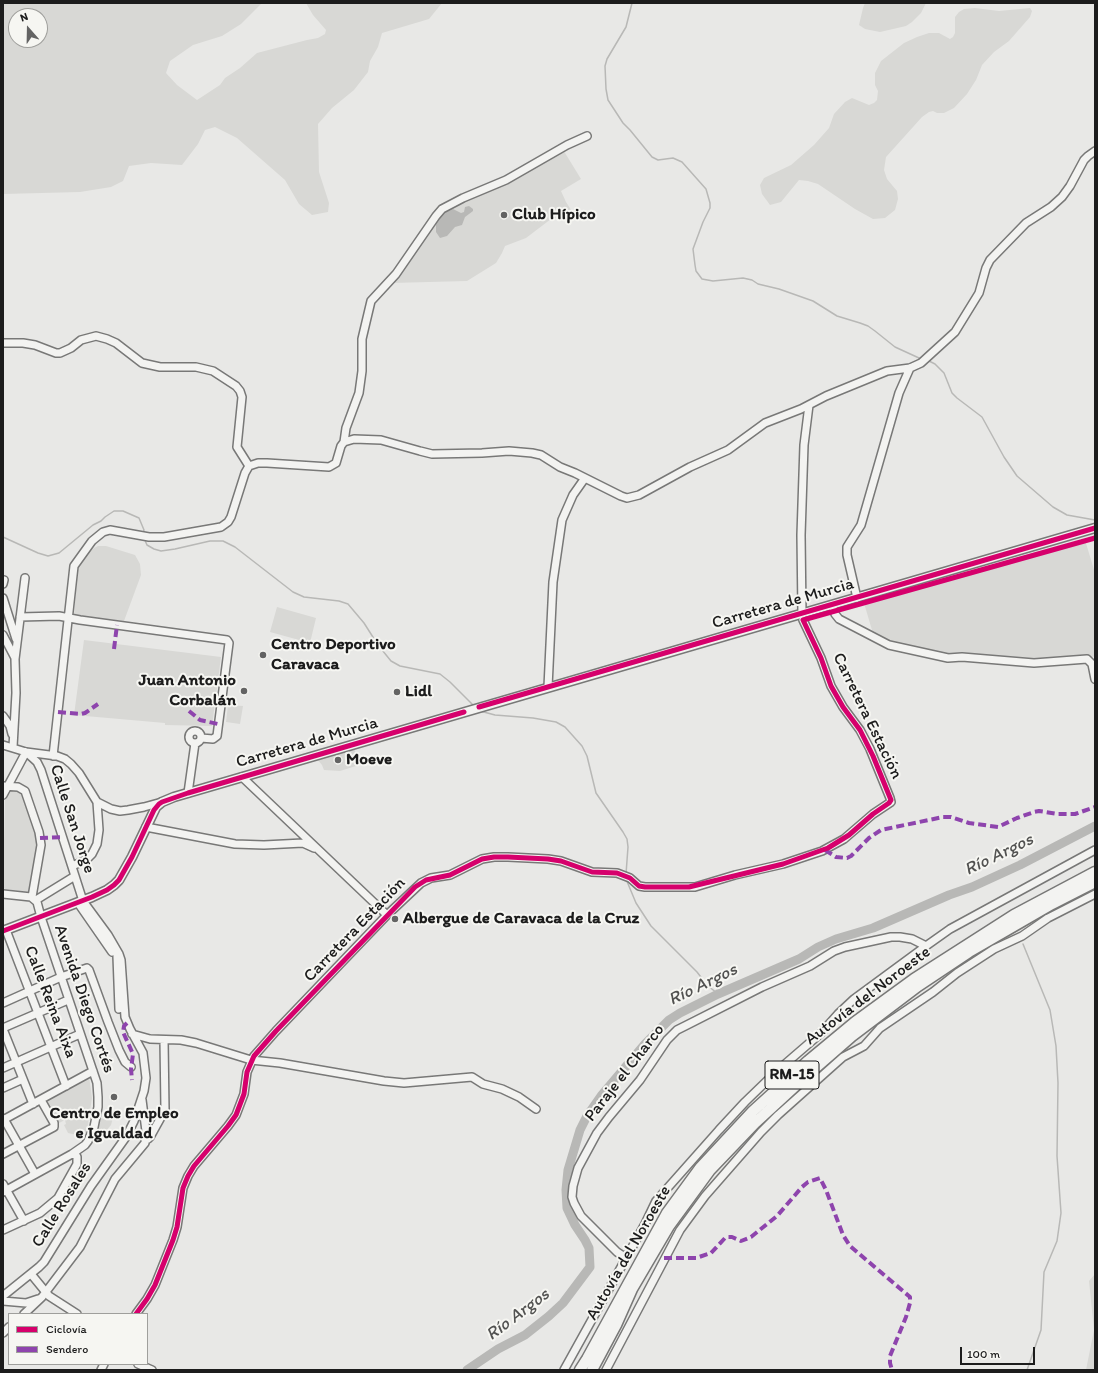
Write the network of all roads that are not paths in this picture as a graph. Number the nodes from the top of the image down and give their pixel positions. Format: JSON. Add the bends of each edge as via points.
{"nodes":[{"id":1,"x":587,"y":136,"type":"dead end"},
{"id":2,"x":1095,"y":151,"type":"edge"},
{"id":3,"x":3,"y":343,"type":"edge"},
{"id":4,"x":910,"y":368,"type":"junction"},
{"id":5,"x":809,"y":405,"type":"junction"},
{"id":6,"x":344,"y":442,"type":"junction"},
{"id":7,"x":249,"y":466,"type":"junction"},
{"id":8,"x":585,"y":478,"type":"junction"},
{"id":9,"x":1095,"y":528,"type":"edge"},
{"id":10,"x":25,"y":578,"type":"dead end"},
{"id":11,"x":4,"y":580,"type":"edge"},
{"id":12,"x":3,"y":584,"type":"edge"},
{"id":13,"x":3,"y":598,"type":"edge"},
{"id":14,"x":856,"y":598,"type":"junction"},
{"id":15,"x":832,"y":605,"type":"junction"},
{"id":16,"x":20,"y":617,"type":"junction"},
{"id":17,"x":803,"y":617,"type":"junction"},
{"id":18,"x":69,"y":618,"type":"junction"},
{"id":19,"x":3,"y":635,"type":"edge"},
{"id":20,"x":17,"y":641,"type":"junction"},
{"id":21,"x":1095,"y":656,"type":"edge"},
{"id":22,"x":15,"y":659,"type":"junction"},
{"id":23,"x":1087,"y":659,"type":"junction"},
{"id":24,"x":1095,"y":679,"type":"edge"},
{"id":25,"x":548,"y":687,"type":"junction"},
{"id":26,"x":3,"y":716,"type":"edge"},
{"id":27,"x":13,"y":738,"type":"junction"},
{"id":28,"x":201,"y":738,"type":"junction"},
{"id":29,"x":195,"y":743,"type":"junction"},
{"id":30,"x":3,"y":745,"type":"edge"},
{"id":31,"x":13,"y":747,"type":"junction"},
{"id":32,"x":26,"y":752,"type":"junction"},
{"id":33,"x":53,"y":756,"type":"junction"},
{"id":34,"x":242,"y":777,"type":"junction"},
{"id":35,"x":7,"y":789,"type":"edge"},
{"id":36,"x":188,"y":793,"type":"junction"},
{"id":37,"x":97,"y":802,"type":"junction"},
{"id":38,"x":161,"y":803,"type":"junction"},
{"id":39,"x":144,"y":807,"type":"junction"},
{"id":40,"x":152,"y":815,"type":"junction"},
{"id":41,"x":294,"y":825,"type":"junction"},
{"id":42,"x":146,"y":827,"type":"junction"},
{"id":43,"x":286,"y":844,"type":"junction"},
{"id":44,"x":320,"y":850,"type":"junction"},
{"id":45,"x":1095,"y":850,"type":"edge"},
{"id":46,"x":72,"y":866,"type":"junction"},
{"id":47,"x":1095,"y":872,"type":"edge"},
{"id":48,"x":75,"y":876,"type":"junction"},
{"id":49,"x":1095,"y":882,"type":"edge"},
{"id":50,"x":3,"y":894,"type":"edge"},
{"id":51,"x":1095,"y":894,"type":"edge"},
{"id":52,"x":34,"y":899,"type":"junction"},
{"id":53,"x":81,"y":902,"type":"junction"},
{"id":54,"x":387,"y":915,"type":"junction"},
{"id":55,"x":41,"y":917,"type":"junction"},
{"id":56,"x":4,"y":930,"type":"edge"},
{"id":57,"x":926,"y":946,"type":"junction"},
{"id":58,"x":116,"y":953,"type":"junction"},
{"id":59,"x":61,"y":977,"type":"junction"},
{"id":60,"x":29,"y":991,"type":"junction"},
{"id":61,"x":68,"y":1000,"type":"junction"},
{"id":62,"x":3,"y":1003,"type":"edge"},
{"id":63,"x":119,"y":1009,"type":"dead end"},
{"id":64,"x":38,"y":1013,"type":"junction"},
{"id":65,"x":3,"y":1029,"type":"edge"},
{"id":66,"x":80,"y":1034,"type":"junction"},
{"id":67,"x":132,"y":1034,"type":"junction"},
{"id":68,"x":164,"y":1040,"type":"junction"},
{"id":69,"x":6,"y":1046,"type":"edge"},
{"id":70,"x":50,"y":1047,"type":"junction"},
{"id":71,"x":251,"y":1060,"type":"junction"},
{"id":72,"x":16,"y":1062,"type":"junction"},
{"id":73,"x":131,"y":1067,"type":"dead end"},
{"id":74,"x":3,"y":1068,"type":"edge"},
{"id":75,"x":93,"y":1071,"type":"junction"},
{"id":76,"x":23,"y":1079,"type":"junction"},
{"id":77,"x":66,"y":1086,"type":"junction"},
{"id":78,"x":3,"y":1088,"type":"edge"},
{"id":79,"x":142,"y":1097,"type":"junction"},
{"id":80,"x":41,"y":1100,"type":"junction"},
{"id":81,"x":33,"y":1104,"type":"junction"},
{"id":82,"x":536,"y":1109,"type":"dead end"},
{"id":83,"x":4,"y":1119,"type":"edge"},
{"id":84,"x":146,"y":1137,"type":"junction"},
{"id":85,"x":19,"y":1146,"type":"junction"},
{"id":86,"x":3,"y":1154,"type":"edge"},
{"id":87,"x":72,"y":1154,"type":"junction"},
{"id":88,"x":35,"y":1174,"type":"junction"},
{"id":89,"x":4,"y":1188,"type":"edge"},
{"id":90,"x":24,"y":1221,"type":"junction"},
{"id":91,"x":3,"y":1230,"type":"edge"},
{"id":92,"x":626,"y":1258,"type":"junction"},
{"id":93,"x":31,"y":1274,"type":"junction"},
{"id":94,"x":5,"y":1294,"type":"edge"},
{"id":95,"x":46,"y":1295,"type":"junction"},
{"id":96,"x":6,"y":1301,"type":"edge"},
{"id":97,"x":22,"y":1302,"type":"junction"},
{"id":98,"x":26,"y":1312,"type":"edge"},
{"id":99,"x":75,"y":1313,"type":"edge"},
{"id":100,"x":137,"y":1313,"type":"edge"},
{"id":101,"x":140,"y":1365,"type":"edge"},
{"id":102,"x":152,"y":1370,"type":"edge"},
{"id":103,"x":564,"y":1370,"type":"edge"},
{"id":104,"x":580,"y":1370,"type":"edge"},
{"id":105,"x":592,"y":1370,"type":"edge"},
{"id":106,"x":606,"y":1370,"type":"edge"}],
"edges":[{"from":1,"to":6,"type":"street","via":[[506,180],[442,209],[436,216],[396,274],[371,301],[362,339],[360,386]]},
{"from":2,"to":4,"type":"street","via":[[1084,160],[1062,197],[1026,223],[990,260],[979,292],[955,332],[920,363]]},
{"from":3,"to":7,"type":"street","via":[[35,345],[60,353],[81,340],[96,336],[112,341],[142,363],[160,367],[196,367],[213,371],[240,391],[242,405],[237,447]]},
{"from":4,"to":5,"type":"street","via":[[887,371]]},
{"from":4,"to":14,"type":"street","via":[[899,393],[861,525],[847,548]]},
{"from":5,"to":8,"type":"street","via":[[765,423],[728,450],[639,495],[627,498]]},
{"from":5,"to":17,"type":"street","via":[[804,445]]},
{"from":6,"to":7,"type":"street","via":[[336,463],[329,467],[267,463]]},
{"from":6,"to":8,"type":"street","via":[[354,439],[381,440],[432,454],[509,451],[532,453],[541,455]]},
{"from":7,"to":18,"type":"street","via":[[231,517],[220,527],[164,537],[110,530],[97,536],[74,566]]},
{"from":8,"to":25,"type":"street","via":[[573,495],[562,520],[553,582]]},
{"from":9,"to":14,"type":"main road","name":"Carretera de Murcia"},
{"from":10,"to":16,"type":"street"},
{"from":11,"to":12,"type":"street"},
{"from":13,"to":20,"type":"street"},
{"from":14,"to":15,"type":"main road","name":"Carretera de Murcia"},
{"from":15,"to":17,"type":"main road","name":"Carretera de Murcia"},
{"from":15,"to":23,"type":"street","via":[[839,619],[889,645],[939,656],[1029,663]]},
{"from":16,"to":18,"type":"street"},
{"from":16,"to":20,"type":"street"},
{"from":17,"to":25,"type":"main road","name":"Carretera de Murcia"},
{"from":17,"to":54,"type":"street","name":"Carretera Estación","via":[[831,686],[860,730],[891,800],[844,839],[822,851],[783,864],[689,888],[640,886],[625,875],[592,872],[548,859],[489,858],[450,875],[431,878],[421,883]]},
{"from":18,"to":28,"type":"street","via":[[228,641],[217,736],[213,739]]},
{"from":18,"to":33,"type":"street"},
{"from":19,"to":22,"type":"street"},
{"from":20,"to":22,"type":"street"},
{"from":21,"to":23,"type":"street"},
{"from":22,"to":27,"type":"street"},
{"from":23,"to":24,"type":"street","via":[[1092,664]]},
{"from":25,"to":34,"type":"main road","name":"Carretera de Murcia"},
{"from":26,"to":27,"type":"street","via":[[10,726]]},
{"from":27,"to":31,"type":"street"},
{"from":28,"to":29,"type":"street"},
{"from":28,"to":29,"type":"street","via":[[197,732],[191,734],[189,739]]},
{"from":29,"to":36,"type":"street"},
{"from":30,"to":31,"type":"street"},
{"from":31,"to":32,"type":"street"},
{"from":32,"to":33,"type":"street"},
{"from":32,"to":35,"type":"street"},
{"from":32,"to":46,"type":"street","name":"Calle San Jorge","via":[[39,766]]},
{"from":33,"to":37,"type":"street","via":[[65,759],[74,766]]},
{"from":34,"to":36,"type":"main road","name":"Carretera de Murcia"},
{"from":34,"to":41,"type":"street"},
{"from":35,"to":52,"type":"street","via":[[22,789],[26,794],[41,840]]},
{"from":36,"to":38,"type":"main road","name":"Carretera de Murcia"},
{"from":37,"to":39,"type":"street","via":[[115,810]]},
{"from":37,"to":46,"type":"street","via":[[97,844],[86,860]]},
{"from":38,"to":39,"type":"street"},
{"from":38,"to":40,"type":"main road"},
{"from":39,"to":40,"type":"street","via":[[150,809]]},
{"from":40,"to":42,"type":"main road"},
{"from":41,"to":43,"type":"street","via":[[298,838]]},
{"from":41,"to":44,"type":"street"},
{"from":42,"to":43,"type":"street","via":[[235,844]]},
{"from":42,"to":53,"type":"main road","via":[[118,880],[107,890]]},
{"from":43,"to":44,"type":"street","via":[[303,843]]},
{"from":44,"to":54,"type":"street"},
{"from":45,"to":57,"type":"street","via":[[950,929]]},
{"from":46,"to":48,"type":"street","name":"Calle San Jorge"},
{"from":47,"to":104,"type":"highway","name":"Autovía del Noroeste","number":"RM-15","via":[[1014,915],[914,979],[855,1022],[753,1111],[700,1168],[667,1213]]},
{"from":48,"to":52,"type":"street"},
{"from":48,"to":53,"type":"street","name":"Calle San Jorge"},
{"from":49,"to":105,"type":"highway","name":"Autovía del Noroeste","number":"RM-15","via":[[969,952],[918,986],[852,1036],[755,1123],[710,1170],[669,1226],[632,1290]]},
{"from":50,"to":52,"type":"street"},
{"from":51,"to":106,"type":"street","via":[[1048,918],[957,973],[880,1028],[864,1046],[834,1064],[778,1115],[705,1196],[680,1230]]},
{"from":52,"to":55,"type":"street","name":"Avenida Diego Cortés","via":[[39,906]]},
{"from":53,"to":55,"type":"main road"},
{"from":53,"to":58,"type":"street","name":"Calle San Jorge","via":[[113,942]]},
{"from":54,"to":71,"type":"street","name":"Carretera Estación","via":[[263,1044]]},
{"from":55,"to":56,"type":"main road"},
{"from":55,"to":59,"type":"street","name":"Avenida Diego Cortés"},
{"from":56,"to":60,"type":"street","name":"Calle Reina Aixa"},
{"from":57,"to":92,"type":"street","via":[[854,999],[729,1118],[656,1201]]},
{"from":57,"to":92,"type":"street","name":"Paraje el Charco","via":[[912,939],[891,937],[845,947],[677,1030],[667,1040],[640,1080],[597,1132],[578,1168],[573,1186],[572,1197],[581,1216]]},
{"from":58,"to":63,"type":"street"},
{"from":58,"to":67,"type":"street","via":[[121,960],[125,1017]]},
{"from":59,"to":60,"type":"street"},
{"from":59,"to":61,"type":"street","name":"Avenida Diego Cortés"},
{"from":59,"to":73,"type":"street","via":[[85,968],[89,970],[119,1050],[125,1062]]},
{"from":60,"to":62,"type":"street"},
{"from":60,"to":64,"type":"street","name":"Calle Reina Aixa"},
{"from":61,"to":64,"type":"street"},
{"from":61,"to":66,"type":"street","name":"Avenida Diego Cortés"},
{"from":64,"to":65,"type":"street"},
{"from":64,"to":70,"type":"street","name":"Calle Reina Aixa"},
{"from":65,"to":69,"type":"street"},
{"from":66,"to":70,"type":"street"},
{"from":66,"to":75,"type":"street","name":"Avenida Diego Cortés"},
{"from":67,"to":68,"type":"street"},
{"from":67,"to":79,"type":"street","via":[[145,1059],[146,1078]]},
{"from":68,"to":71,"type":"street","via":[[196,1043]]},
{"from":68,"to":84,"type":"street","via":[[165,1110],[150,1137]]},
{"from":69,"to":72,"type":"street"},
{"from":70,"to":72,"type":"street"},
{"from":70,"to":77,"type":"street","name":"Calle Reina Aixa"},
{"from":71,"to":82,"type":"street","via":[[404,1083],[472,1077],[483,1084],[519,1097]]},
{"from":71,"to":100,"type":"street","name":"Carretera Estación","via":[[244,1094],[236,1115],[194,1166],[182,1188],[173,1240],[155,1285]]},
{"from":72,"to":74,"type":"street"},
{"from":72,"to":76,"type":"street"},
{"from":75,"to":77,"type":"street"},
{"from":75,"to":87,"type":"street","name":"Avenida Diego Cortés","via":[[98,1087],[94,1127],[88,1141]]},
{"from":76,"to":78,"type":"street"},
{"from":76,"to":81,"type":"street"},
{"from":77,"to":80,"type":"street"},
{"from":79,"to":84,"type":"street"},
{"from":79,"to":93,"type":"street","name":"Calle Rosales","via":[[126,1137],[91,1186],[44,1262]]},
{"from":80,"to":81,"type":"street"},
{"from":80,"to":85,"type":"street","via":[[54,1127]]},
{"from":81,"to":83,"type":"street"},
{"from":83,"to":85,"type":"street"},
{"from":84,"to":95,"type":"street","via":[[142,1148],[114,1179],[80,1247]]},
{"from":85,"to":86,"type":"street"},
{"from":85,"to":88,"type":"street"},
{"from":87,"to":88,"type":"street","name":"Avenida Diego Cortés"},
{"from":87,"to":90,"type":"street","via":[[77,1156],[77,1164],[58,1198],[46,1210]]},
{"from":88,"to":89,"type":"street","name":"Avenida Diego Cortés"},
{"from":89,"to":90,"type":"street"},
{"from":90,"to":91,"type":"street"},
{"from":92,"to":103,"type":"street"},
{"from":93,"to":94,"type":"street","name":"Calle Rosales"},
{"from":93,"to":95,"type":"street"},
{"from":94,"to":96,"type":"street"},
{"from":95,"to":97,"type":"street","via":[[31,1302]]},
{"from":95,"to":98,"type":"street"},
{"from":95,"to":99,"type":"street"},
{"from":96,"to":97,"type":"street"},
{"from":97,"to":98,"type":"street"},
{"from":101,"to":102,"type":"street"}]}
